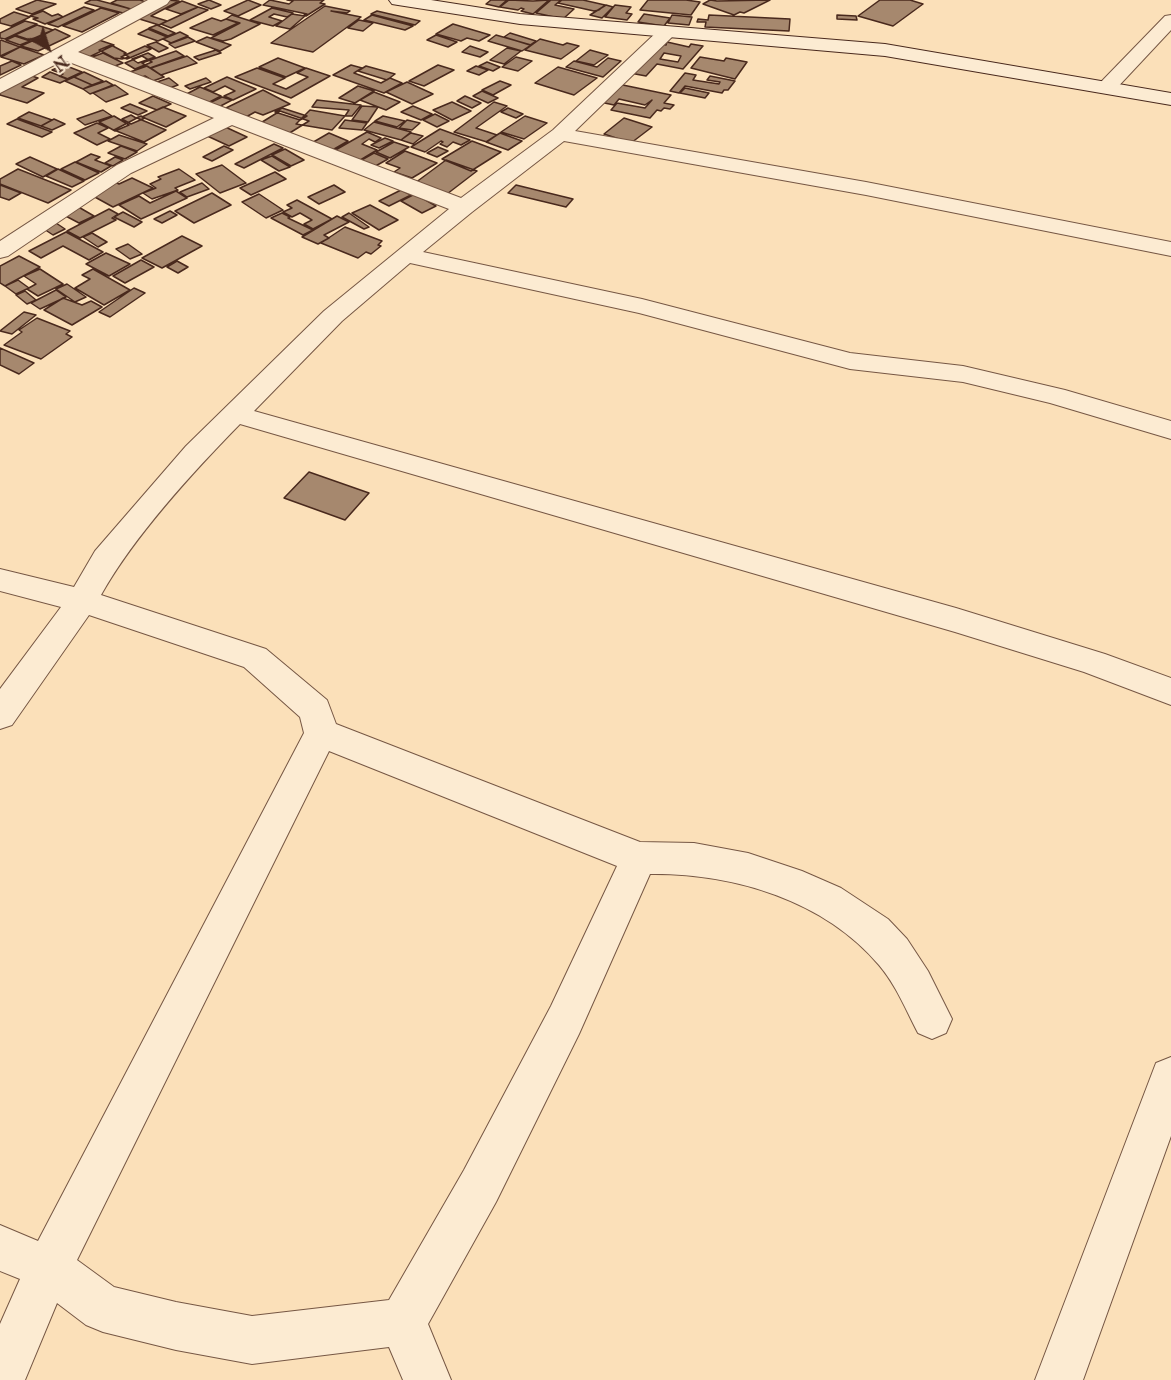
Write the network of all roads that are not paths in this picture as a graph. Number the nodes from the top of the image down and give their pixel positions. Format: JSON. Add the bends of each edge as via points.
{"nodes":[{"id":1,"x":161,"y":0,"type":"edge"},
{"id":2,"x":398,"y":0,"type":"edge"},
{"id":3,"x":1171,"y":20,"type":"edge"},
{"id":4,"x":666,"y":33,"type":"junction"},
{"id":5,"x":63,"y":53,"type":"junction"},
{"id":6,"x":0,"y":87,"type":"edge"},
{"id":7,"x":1106,"y":88,"type":"junction"},
{"id":8,"x":1171,"y":99,"type":"edge"},
{"id":9,"x":230,"y":118,"type":"junction"},
{"id":10,"x":560,"y":134,"type":"junction"},
{"id":11,"x":464,"y":207,"type":"junction"},
{"id":12,"x":1171,"y":249,"type":"edge"},
{"id":13,"x":0,"y":250,"type":"edge"},
{"id":14,"x":408,"y":256,"type":"junction"},
{"id":15,"x":235,"y":414,"type":"junction"},
{"id":16,"x":1171,"y":430,"type":"edge"},
{"id":17,"x":0,"y":580,"type":"edge"},
{"id":18,"x":82,"y":601,"type":"junction"},
{"id":19,"x":1171,"y":692,"type":"edge"},
{"id":20,"x":0,"y":715,"type":"edge"},
{"id":21,"x":321,"y":733,"type":"junction"},
{"id":22,"x":639,"y":858,"type":"junction"},
{"id":23,"x":932,"y":1019,"type":"dead end"},
{"id":24,"x":1171,"y":1078,"type":"edge"},
{"id":25,"x":0,"y":1248,"type":"edge"},
{"id":26,"x":49,"y":1268,"type":"junction"},
{"id":27,"x":402,"y":1322,"type":"junction"},
{"id":28,"x":0,"y":1380,"type":"edge"},
{"id":29,"x":427,"y":1380,"type":"edge"},
{"id":30,"x":1059,"y":1380,"type":"edge"}],
"edges":[{"from":1,"to":5,"type":"street"},
{"from":2,"to":4,"type":"street","via":[[520,19]]},
{"from":3,"to":7,"type":"street"},
{"from":4,"to":7,"type":"street","via":[[885,50]]},
{"from":4,"to":10,"type":"street"},
{"from":5,"to":6,"type":"street"},
{"from":5,"to":9,"type":"street"},
{"from":7,"to":8,"type":"street"},
{"from":9,"to":11,"type":"street"},
{"from":9,"to":13,"type":"street","via":[[116,174]]},
{"from":10,"to":11,"type":"street"},
{"from":10,"to":12,"type":"street","via":[[879,190]]},
{"from":11,"to":14,"type":"street"},
{"from":14,"to":15,"type":"street","via":[[333,316]]},
{"from":14,"to":16,"type":"street","via":[[652,309],[850,361],[963,374]]},
{"from":15,"to":18,"type":"street","via":[[196,453],[106,559]]},
{"from":15,"to":19,"type":"street","via":[[956,620],[1094,663]]},
{"from":17,"to":18,"type":"street"},
{"from":18,"to":20,"type":"street"},
{"from":18,"to":21,"type":"street","via":[[255,658],[315,710]]},
{"from":21,"to":22,"type":"street"},
{"from":21,"to":26,"type":"street"},
{"from":22,"to":23,"type":"street","via":[[692,859],[752,871],[818,896],[862,922],[893,952]]},
{"from":22,"to":27,"type":"street","via":[[560,1030],[480,1186]]},
{"from":24,"to":30,"type":"street"},
{"from":25,"to":26,"type":"street"},
{"from":26,"to":27,"type":"street","via":[[103,1308],[252,1340]]},
{"from":26,"to":28,"type":"street"},
{"from":27,"to":29,"type":"street"}]}
